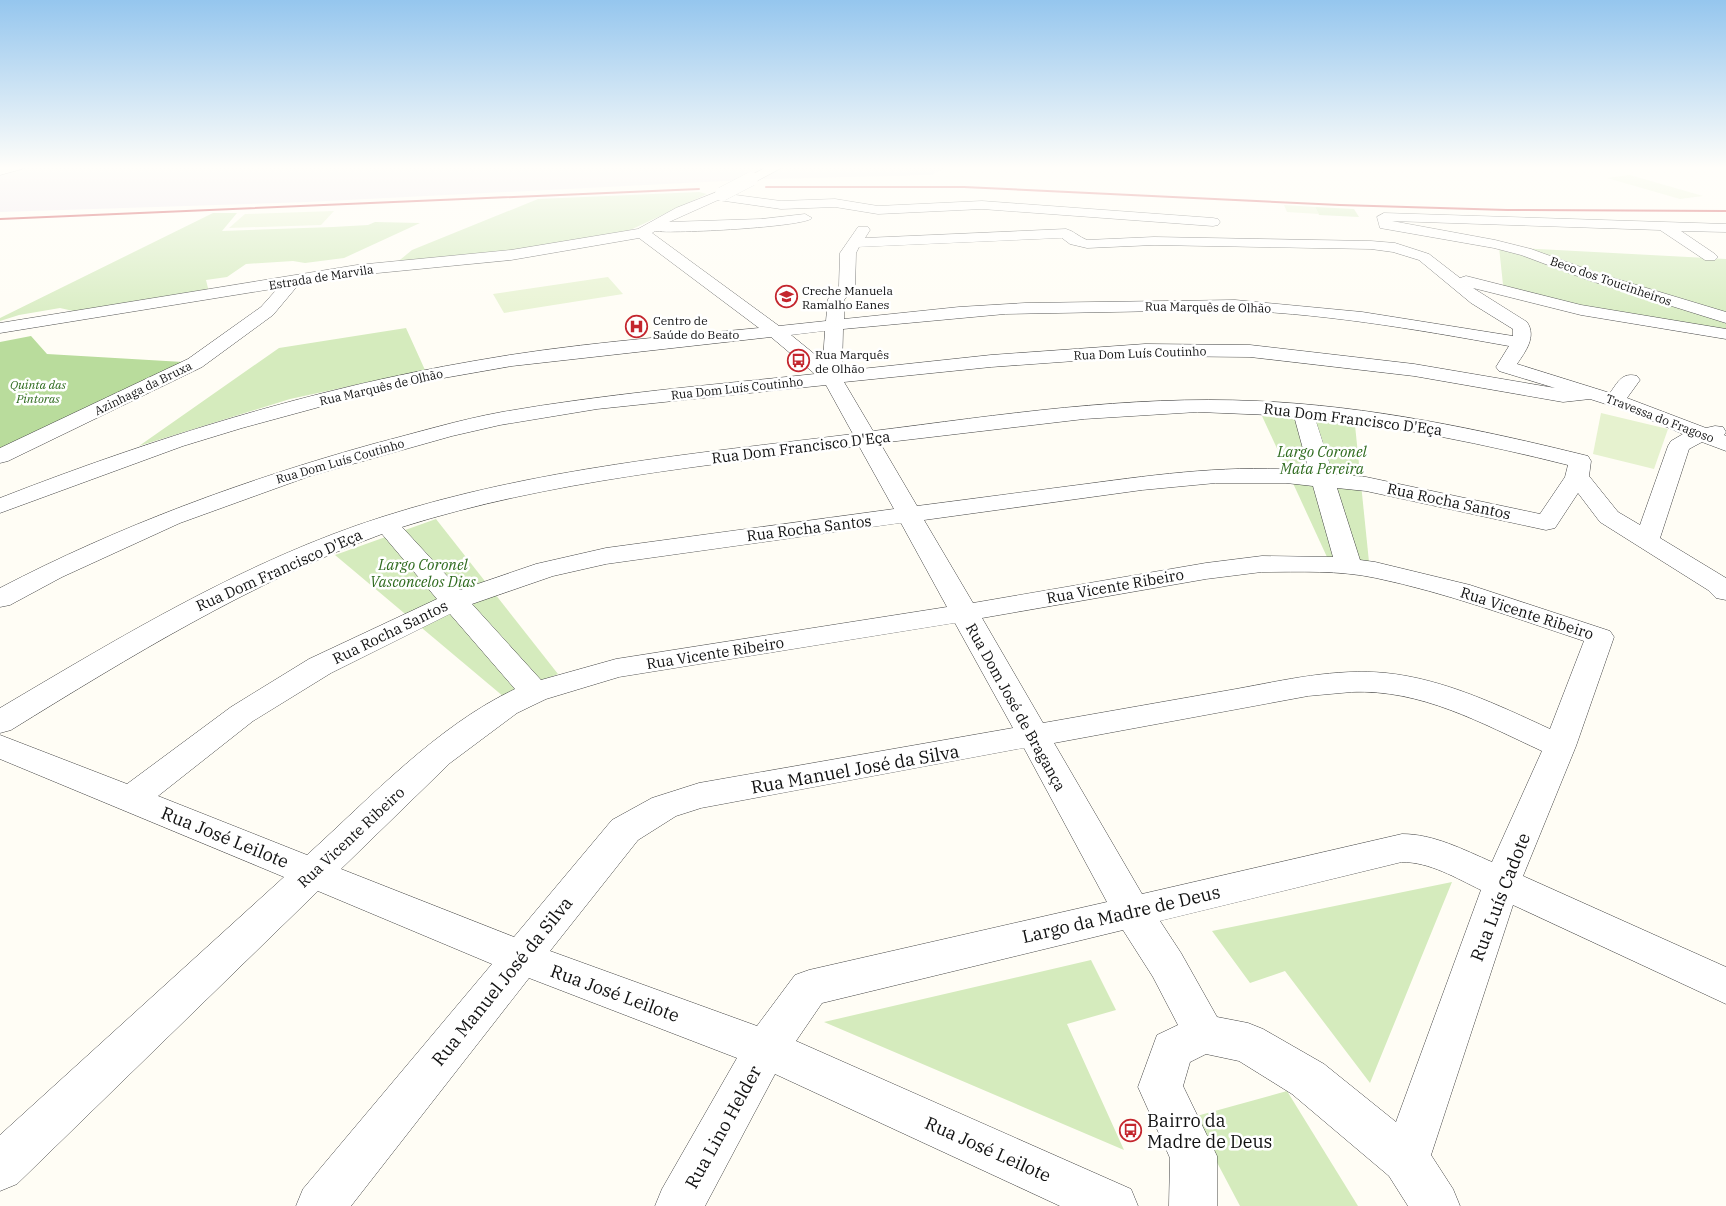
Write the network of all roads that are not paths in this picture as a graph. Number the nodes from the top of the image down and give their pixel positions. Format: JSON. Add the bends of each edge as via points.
{"nodes":[{"id":1,"x":660,"y":222,"type":"edge"},
{"id":2,"x":768,"y":222,"type":"edge"},
{"id":3,"x":869,"y":222,"type":"edge"},
{"id":4,"x":1385,"y":222,"type":"edge"},
{"id":5,"x":1567,"y":222,"type":"edge"},
{"id":6,"x":1662,"y":225,"type":"junction"},
{"id":7,"x":1726,"y":228,"type":"edge"},
{"id":8,"x":646,"y":230,"type":"junction"},
{"id":9,"x":854,"y":243,"type":"junction"},
{"id":10,"x":1710,"y":257,"type":"dead end"},
{"id":11,"x":1450,"y":277,"type":"junction"},
{"id":12,"x":294,"y":280,"type":"junction"},
{"id":13,"x":1726,"y":318,"type":"edge"},
{"id":14,"x":835,"y":325,"type":"junction"},
{"id":15,"x":0,"y":328,"type":"edge"},
{"id":16,"x":776,"y":332,"type":"junction"},
{"id":17,"x":1726,"y":334,"type":"edge"},
{"id":18,"x":1520,"y":343,"type":"junction"},
{"id":19,"x":832,"y":378,"type":"junction"},
{"id":20,"x":1630,"y":380,"type":"dead end"},
{"id":21,"x":1594,"y":394,"type":"junction"},
{"id":22,"x":1615,"y":400,"type":"junction"},
{"id":23,"x":1303,"y":411,"type":"junction"},
{"id":24,"x":1715,"y":432,"type":"edge"},
{"id":25,"x":866,"y":439,"type":"junction"},
{"id":26,"x":1726,"y":444,"type":"edge"},
{"id":27,"x":0,"y":456,"type":"edge"},
{"id":28,"x":1578,"y":469,"type":"junction"},
{"id":29,"x":1323,"y":480,"type":"junction"},
{"id":30,"x":0,"y":506,"type":"edge"},
{"id":31,"x":909,"y":516,"type":"junction"},
{"id":32,"x":386,"y":524,"type":"junction"},
{"id":33,"x":1647,"y":540,"type":"junction"},
{"id":34,"x":1349,"y":567,"type":"junction"},
{"id":35,"x":1726,"y":592,"type":"edge"},
{"id":36,"x":0,"y":599,"type":"edge"},
{"id":37,"x":455,"y":601,"type":"junction"},
{"id":38,"x":963,"y":612,"type":"junction"},
{"id":39,"x":1600,"y":637,"type":"joint"},
{"id":40,"x":535,"y":692,"type":"junction"},
{"id":41,"x":0,"y":722,"type":"edge"},
{"id":42,"x":1033,"y":737,"type":"junction"},
{"id":43,"x":0,"y":746,"type":"edge"},
{"id":44,"x":1560,"y":746,"type":"junction"},
{"id":45,"x":130,"y":799,"type":"junction"},
{"id":46,"x":313,"y":872,"type":"junction"},
{"id":47,"x":1502,"y":883,"type":"junction"},
{"id":48,"x":1132,"y":911,"type":"junction"},
{"id":49,"x":522,"y":958,"type":"junction"},
{"id":50,"x":1726,"y":986,"type":"edge"},
{"id":51,"x":1204,"y":1034,"type":"junction"},
{"id":52,"x":766,"y":1049,"type":"junction"},
{"id":53,"x":1406,"y":1159,"type":"junction"},
{"id":54,"x":0,"y":1167,"type":"edge"},
{"id":55,"x":320,"y":1206,"type":"edge"},
{"id":56,"x":680,"y":1206,"type":"edge"},
{"id":57,"x":1114,"y":1206,"type":"edge"},
{"id":58,"x":1193,"y":1206,"type":"edge"},
{"id":59,"x":1436,"y":1206,"type":"edge"}],
"edges":[{"from":1,"to":8,"type":"street"},
{"from":2,"to":8,"type":"street"},
{"from":3,"to":9,"type":"street"},
{"from":4,"to":13,"type":"street","name":"Beco dos Toucinheiros","via":[[1385,225],[1511,248]]},
{"from":5,"to":6,"type":"street","name":"Beco dos Toucinheiros"},
{"from":6,"to":7,"type":"street"},
{"from":6,"to":10,"type":"street"},
{"from":8,"to":12,"type":"street","name":"Estrada de Marvila","via":[[511,255],[357,270]]},
{"from":8,"to":16,"type":"street"},
{"from":9,"to":11,"type":"street","via":[[1066,233],[1075,241],[1087,244],[1154,241],[1371,245],[1414,253]]},
{"from":9,"to":14,"type":"street","via":[[848,253],[847,288],[836,299]]},
{"from":11,"to":17,"type":"street","name":"Beco dos Toucinheiros","via":[[1581,310]]},
{"from":11,"to":18,"type":"street","via":[[1477,299],[1517,323],[1523,330]]},
{"from":12,"to":15,"type":"street","name":"Estrada de Marvila"},
{"from":12,"to":27,"type":"street","name":"Azinhaga da Bruxa","via":[[267,311],[195,363]]},
{"from":14,"to":16,"type":"street","name":"Rua Marquês de Olhão"},
{"from":14,"to":18,"type":"street","name":"Rua Marquês de Olhão","via":[[1060,306],[1264,307],[1386,320]]},
{"from":14,"to":19,"type":"street"},
{"from":16,"to":19,"type":"street"},
{"from":16,"to":30,"type":"street","name":"Rua Marquês de Olhão","via":[[524,358],[391,383],[168,444]]},
{"from":18,"to":21,"type":"street","name":"Travessa do Fragoso","via":[[1506,367]]},
{"from":19,"to":21,"type":"street","name":"Rua Dom Luís Coutinho","via":[[1077,354],[1145,350],[1250,351],[1414,370],[1563,396]]},
{"from":19,"to":25,"type":"street","name":"Rua Dom José de Bragança"},
{"from":19,"to":36,"type":"street","name":"Rua Dom Luís Coutinho","via":[[597,403],[500,418],[428,436],[302,470],[243,490],[162,522],[53,571]]},
{"from":20,"to":22,"type":"street"},
{"from":21,"to":22,"type":"street","name":"Travessa do Fragoso"},
{"from":22,"to":24,"type":"street","name":"Travessa do Fragoso"},
{"from":23,"to":25,"type":"street","name":"Rua Dom Francisco D'Eça","via":[[1253,407],[1122,410]]},
{"from":23,"to":28,"type":"street","name":"Rua Dom Francisco D'Eça","via":[[1470,434]]},
{"from":23,"to":29,"type":"street"},
{"from":24,"to":26,"type":"street","name":"Travessa do Fragoso"},
{"from":24,"to":33,"type":"street","via":[[1679,446]]},
{"from":25,"to":31,"type":"street","name":"Rua Dom José de Bragança"},
{"from":25,"to":32,"type":"street","name":"Rua Dom Francisco D'Eça","via":[[561,480],[475,497]]},
{"from":28,"to":29,"type":"street","name":"Rua Rocha Santos","via":[[1546,523],[1385,488]]},
{"from":28,"to":33,"type":"street","via":[[1609,517]]},
{"from":29,"to":31,"type":"street","name":"Rua Rocha Santos","via":[[1286,476],[1216,476],[1142,483]]},
{"from":29,"to":34,"type":"street"},
{"from":31,"to":37,"type":"street","name":"Rua Rocha Santos","via":[[606,556],[545,570]]},
{"from":31,"to":38,"type":"street","name":"Rua Dom José de Bragança"},
{"from":32,"to":37,"type":"street"},
{"from":32,"to":41,"type":"street","name":"Rua Dom Francisco D'Eça","via":[[310,553],[193,609]]},
{"from":33,"to":35,"type":"street"},
{"from":34,"to":38,"type":"street","name":"Rua Vicente Ribeiro","via":[[1262,564]]},
{"from":34,"to":39,"type":"street","name":"Rua Vicente Ribeiro","via":[[1375,570],[1460,591]]},
{"from":37,"to":40,"type":"street"},
{"from":37,"to":45,"type":"street","name":"Rua Rocha Santos","via":[[320,666],[242,714]]},
{"from":38,"to":40,"type":"street","name":"Rua Vicente Ribeiro","via":[[616,668]]},
{"from":38,"to":42,"type":"street","name":"Rua Dom José de Bragança"},
{"from":39,"to":44,"type":"street","name":"Rua Luís Cadote"},
{"from":40,"to":46,"type":"street","name":"Rua Vicente Ribeiro","via":[[506,706],[438,755]]},
{"from":42,"to":44,"type":"street","name":"Rua Manuel José da Silva","via":[[1308,686],[1354,682],[1395,684],[1452,699]]},
{"from":42,"to":48,"type":"street","name":"Rua Dom José de Bragança"},
{"from":42,"to":49,"type":"street","name":"Rua Manuel José da Silva","via":[[699,796],[664,807],[625,830]]},
{"from":43,"to":45,"type":"street","name":"Rua José Leilote"},
{"from":44,"to":47,"type":"street","name":"Rua Luís Cadote"},
{"from":45,"to":46,"type":"street","name":"Rua José Leilote"},
{"from":46,"to":49,"type":"street","name":"Rua José Leilote"},
{"from":46,"to":54,"type":"street","name":"Rua Vicente Ribeiro"},
{"from":47,"to":48,"type":"street","name":"Largo da Madre de Deus","via":[[1443,856],[1402,848]]},
{"from":47,"to":50,"type":"street","name":"Largo da Madre de Deus"},
{"from":47,"to":53,"type":"street","name":"Rua Luís Cadote"},
{"from":48,"to":51,"type":"street","name":"Rua Dom José de Bragança","via":[[1167,965]]},
{"from":48,"to":52,"type":"street","name":"Largo da Madre de Deus","via":[[809,988]]},
{"from":49,"to":52,"type":"street","name":"Rua José Leilote"},
{"from":49,"to":55,"type":"street","name":"Rua Manuel José da Silva"},
{"from":51,"to":53,"type":"street","via":[[1248,1043],[1308,1079]]},
{"from":51,"to":58,"type":"street","via":[[1172,1049],[1160,1087],[1194,1156]]},
{"from":52,"to":56,"type":"street","name":"Rua Lino Helder"},
{"from":52,"to":57,"type":"street","name":"Rua José Leilote"},
{"from":53,"to":59,"type":"street"}]}
